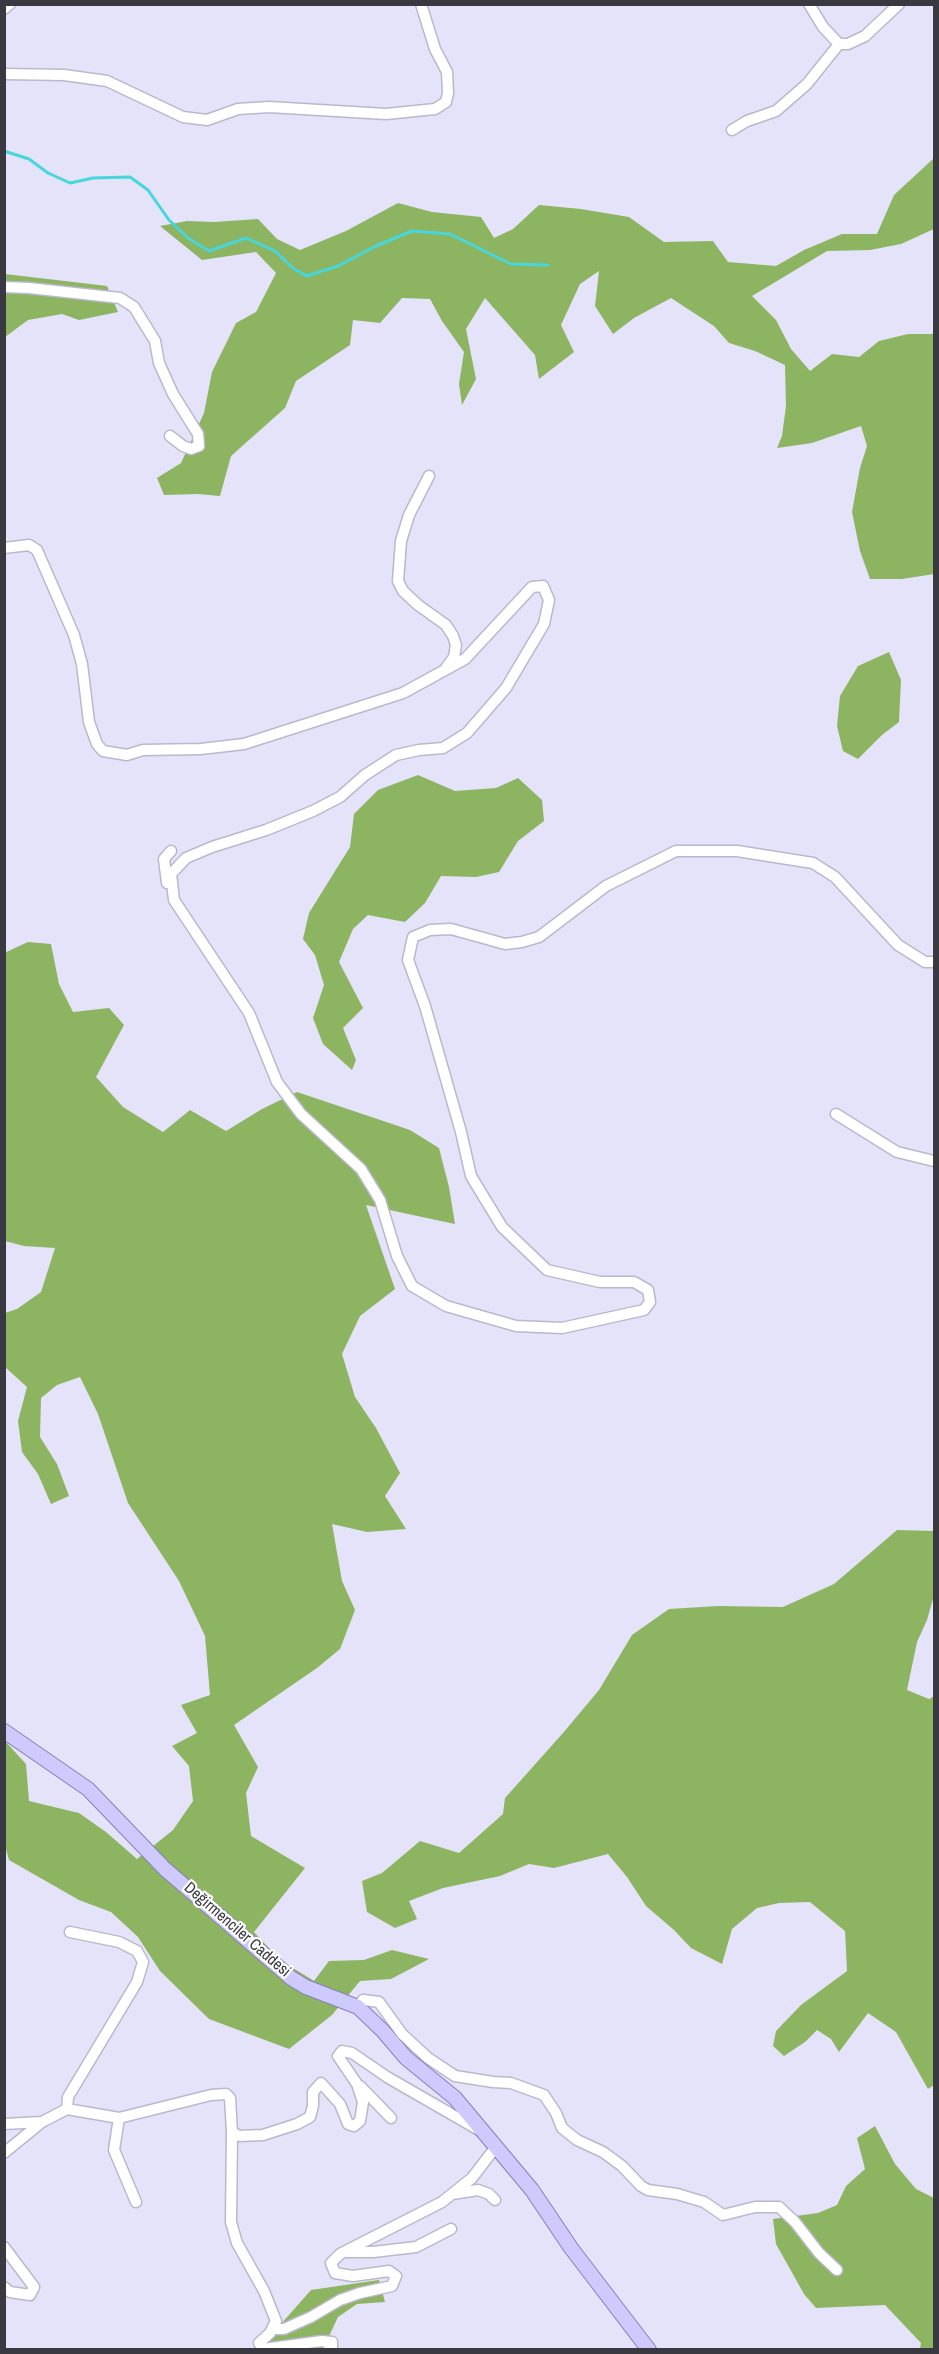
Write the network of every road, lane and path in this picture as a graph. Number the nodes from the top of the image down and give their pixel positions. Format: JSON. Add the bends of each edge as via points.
{"nodes":[{"id":1,"x":10,"y":4,"type":"edge"},
{"id":2,"x":421,"y":4,"type":"edge"},
{"id":3,"x":809,"y":4,"type":"edge"},
{"id":4,"x":899,"y":4,"type":"edge"},
{"id":5,"x":4,"y":9,"type":"edge"},
{"id":6,"x":839,"y":44,"type":"junction"},
{"id":7,"x":4,"y":74,"type":"edge"},
{"id":8,"x":732,"y":130,"type":"dead end"},
{"id":9,"x":4,"y":287,"type":"edge"},
{"id":10,"x":170,"y":436,"type":"dead end"},
{"id":11,"x":429,"y":476,"type":"dead end"},
{"id":12,"x":4,"y":548,"type":"edge"},
{"id":13,"x":444,"y":670,"type":"junction"},
{"id":14,"x":171,"y":851,"type":"dead end"},
{"id":15,"x":174,"y":900,"type":"junction"},
{"id":16,"x":934,"y":962,"type":"edge"},
{"id":17,"x":836,"y":1114,"type":"dead end"},
{"id":18,"x":934,"y":1161,"type":"edge"},
{"id":19,"x":4,"y":1731,"type":"edge"},
{"id":20,"x":70,"y":1932,"type":"dead end"},
{"id":21,"x":357,"y":2007,"type":"junction"},
{"id":22,"x":357,"y":2084,"type":"junction"},
{"id":23,"x":67,"y":2109,"type":"junction"},
{"id":24,"x":118,"y":2118,"type":"junction"},
{"id":25,"x":391,"y":2118,"type":"dead end"},
{"id":26,"x":42,"y":2122,"type":"junction"},
{"id":27,"x":4,"y":2124,"type":"edge"},
{"id":28,"x":232,"y":2132,"type":"junction"},
{"id":29,"x":482,"y":2132,"type":"junction"},
{"id":30,"x":495,"y":2148,"type":"junction"},
{"id":31,"x":4,"y":2153,"type":"edge"},
{"id":32,"x":452,"y":2194,"type":"junction"},
{"id":33,"x":495,"y":2200,"type":"dead end"},
{"id":34,"x":136,"y":2202,"type":"dead end"},
{"id":35,"x":451,"y":2229,"type":"dead end"},
{"id":36,"x":4,"y":2247,"type":"edge"},
{"id":37,"x":344,"y":2252,"type":"junction"},
{"id":38,"x":837,"y":2270,"type":"dead end"},
{"id":39,"x":4,"y":2287,"type":"edge"},
{"id":40,"x":272,"y":2329,"type":"junction"},
{"id":41,"x":328,"y":2349,"type":"edge"},
{"id":42,"x":649,"y":2349,"type":"edge"}],
"edges":[{"from":1,"to":5,"type":"street"},
{"from":2,"to":7,"type":"street","via":[[447,72],[446,102],[435,109],[386,114],[269,107],[238,109],[207,120],[183,117],[107,81],[64,75]]},
{"from":3,"to":6,"type":"street"},
{"from":4,"to":6,"type":"street","via":[[865,36]]},
{"from":6,"to":8,"type":"street","via":[[807,84],[776,111]]},
{"from":9,"to":10,"type":"street","via":[[120,298],[134,307],[155,341],[159,363],[198,434],[199,446],[191,449]]},
{"from":11,"to":13,"type":"street","via":[[406,524],[398,581],[403,591],[446,625],[453,636],[454,657]]},
{"from":12,"to":13,"type":"street","via":[[28,545],[37,550],[74,635],[89,722],[103,751],[127,755],[143,750],[244,744],[403,693]]},
{"from":13,"to":15,"type":"street","via":[[465,658],[532,586],[543,586],[549,600],[544,624],[507,688],[467,733],[443,748],[396,755],[313,811],[186,858],[171,874]]},
{"from":14,"to":15,"type":"street","via":[[164,859],[167,888]]},
{"from":15,"to":16,"type":"street","via":[[249,1013],[277,1082],[301,1114],[361,1169],[380,1200],[397,1256],[412,1286],[446,1306],[516,1326],[562,1328],[644,1310],[650,1302],[648,1290],[634,1282],[600,1282],[547,1270],[502,1227],[471,1176],[425,1006],[408,960],[413,938],[430,930],[451,929],[505,944],[522,942],[539,937],[606,886],[676,851],[737,851],[813,863],[835,876],[898,945],[925,962]]},
{"from":17,"to":18,"type":"street","via":[[897,1152]]},
{"from":19,"to":21,"type":"main road","name":"Değirmenciler Caddesi","via":[[88,1789],[165,1869],[291,1978]]},
{"from":20,"to":23,"type":"street","via":[[119,1942],[136,1951],[143,1962],[137,1982],[68,2097]]},
{"from":21,"to":29,"type":"main road","name":"Değirmenciler Caddesi","via":[[406,2058],[455,2098]]},
{"from":21,"to":38,"type":"street","via":[[363,2000],[379,2002],[402,2034],[455,2076],[511,2083],[544,2095],[562,2128],[603,2152],[648,2190],[704,2202],[723,2215],[754,2207],[779,2207]]},
{"from":22,"to":25,"type":"street"},
{"from":22,"to":28,"type":"street","via":[[363,2113],[354,2126],[348,2124],[340,2104],[321,2083],[313,2092],[310,2116],[297,2124],[263,2135],[239,2136]]},
{"from":22,"to":29,"type":"street","via":[[338,2056],[342,2051],[352,2053]]},
{"from":23,"to":24,"type":"street"},
{"from":23,"to":26,"type":"street"},
{"from":24,"to":28,"type":"street","via":[[226,2094],[230,2098]]},
{"from":24,"to":34,"type":"street","via":[[114,2150]]},
{"from":26,"to":27,"type":"street"},
{"from":26,"to":31,"type":"street"},
{"from":28,"to":40,"type":"street","via":[[231,2222],[237,2243],[276,2321]]},
{"from":29,"to":30,"type":"main road","name":"Değirmenciler Caddesi"},
{"from":30,"to":32,"type":"street","via":[[472,2178]]},
{"from":30,"to":42,"type":"main road","name":"Değirmenciler Caddesi","via":[[532,2190]]},
{"from":32,"to":33,"type":"street","via":[[478,2190]]},
{"from":32,"to":37,"type":"street"},
{"from":35,"to":37,"type":"street","via":[[416,2247]]},
{"from":36,"to":39,"type":"street","via":[[34,2287],[30,2295],[10,2292]]},
{"from":37,"to":40,"type":"street","via":[[331,2264],[335,2273],[353,2276],[389,2271],[396,2276],[392,2286],[340,2300],[284,2329]]},
{"from":40,"to":41,"type":"street","via":[[259,2343],[263,2349],[332,2342]]}]}
